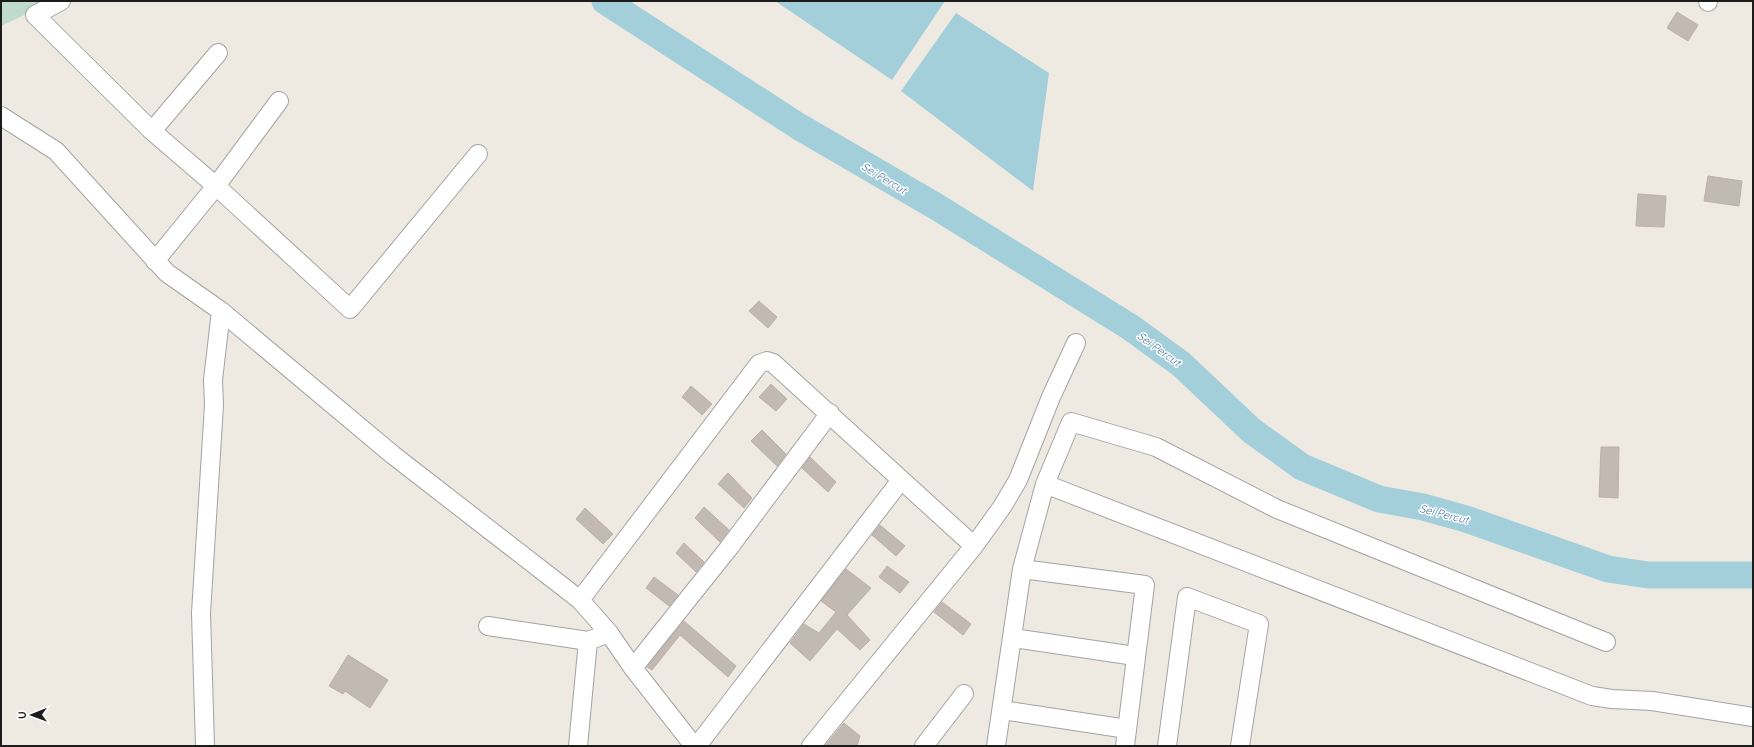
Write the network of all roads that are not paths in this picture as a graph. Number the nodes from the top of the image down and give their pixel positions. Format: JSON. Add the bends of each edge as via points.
{"nodes":[{"id":1,"x":61,"y":1,"type":"edge"},
{"id":2,"x":218,"y":53,"type":"dead end"},
{"id":3,"x":279,"y":101,"type":"dead end"},
{"id":4,"x":1,"y":116,"type":"edge"},
{"id":5,"x":152,"y":131,"type":"junction"},
{"id":6,"x":478,"y":154,"type":"dead end"},
{"id":7,"x":216,"y":186,"type":"junction"},
{"id":8,"x":155,"y":261,"type":"junction"},
{"id":9,"x":221,"y":311,"type":"junction"},
{"id":10,"x":1076,"y":343,"type":"dead end"},
{"id":11,"x":830,"y":413,"type":"junction"},
{"id":12,"x":901,"y":480,"type":"junction"},
{"id":13,"x":1045,"y":484,"type":"junction"},
{"id":14,"x":974,"y":546,"type":"junction"},
{"id":15,"x":1022,"y":569,"type":"junction"},
{"id":16,"x":580,"y":600,"type":"junction"},
{"id":17,"x":488,"y":626,"type":"dead end"},
{"id":18,"x":609,"y":633,"type":"junction"},
{"id":19,"x":1013,"y":638,"type":"junction"},
{"id":20,"x":588,"y":641,"type":"junction"},
{"id":21,"x":1606,"y":642,"type":"dead end"},
{"id":22,"x":1135,"y":656,"type":"junction"},
{"id":23,"x":633,"y":668,"type":"junction"},
{"id":24,"x":964,"y":694,"type":"dead end"},
{"id":25,"x":1002,"y":710,"type":"junction"},
{"id":26,"x":1753,"y":717,"type":"edge"},
{"id":27,"x":1126,"y":738,"type":"edge"},
{"id":28,"x":205,"y":746,"type":"edge"},
{"id":29,"x":578,"y":746,"type":"edge"},
{"id":30,"x":696,"y":746,"type":"edge"},
{"id":31,"x":811,"y":746,"type":"edge"},
{"id":32,"x":924,"y":746,"type":"edge"},
{"id":33,"x":996,"y":746,"type":"edge"},
{"id":34,"x":1167,"y":746,"type":"edge"},
{"id":35,"x":1240,"y":746,"type":"edge"}],
"edges":[{"from":1,"to":5,"type":"street","via":[[35,15]]},
{"from":2,"to":5,"type":"street"},
{"from":3,"to":7,"type":"street"},
{"from":4,"to":8,"type":"street","via":[[56,151]]},
{"from":5,"to":7,"type":"street"},
{"from":6,"to":7,"type":"street","via":[[350,309]]},
{"from":7,"to":8,"type":"street"},
{"from":8,"to":9,"type":"street","via":[[166,273]]},
{"from":9,"to":16,"type":"street","via":[[393,455]]},
{"from":9,"to":28,"type":"street","via":[[213,380],[214,405],[201,613]]},
{"from":10,"to":14,"type":"street","via":[[1018,480]]},
{"from":11,"to":12,"type":"street"},
{"from":11,"to":16,"type":"street","via":[[773,363],[767,361],[759,364]]},
{"from":11,"to":23,"type":"street","via":[[728,549]]},
{"from":12,"to":14,"type":"street"},
{"from":12,"to":30,"type":"street"},
{"from":13,"to":15,"type":"street"},
{"from":13,"to":21,"type":"street","via":[[1071,422],[1156,447],[1277,510]]},
{"from":13,"to":26,"type":"street","via":[[1592,696],[1652,701]]},
{"from":14,"to":31,"type":"street"},
{"from":15,"to":19,"type":"street"},
{"from":15,"to":22,"type":"street","via":[[1145,585]]},
{"from":16,"to":18,"type":"street"},
{"from":17,"to":20,"type":"street"},
{"from":18,"to":20,"type":"street"},
{"from":18,"to":23,"type":"street"},
{"from":19,"to":22,"type":"street"},
{"from":19,"to":25,"type":"street"},
{"from":20,"to":29,"type":"street"},
{"from":22,"to":27,"type":"street"},
{"from":23,"to":30,"type":"street"},
{"from":24,"to":32,"type":"street"},
{"from":25,"to":27,"type":"street"},
{"from":25,"to":33,"type":"street"},
{"from":34,"to":35,"type":"street","via":[[1187,597],[1258,624]]}]}
